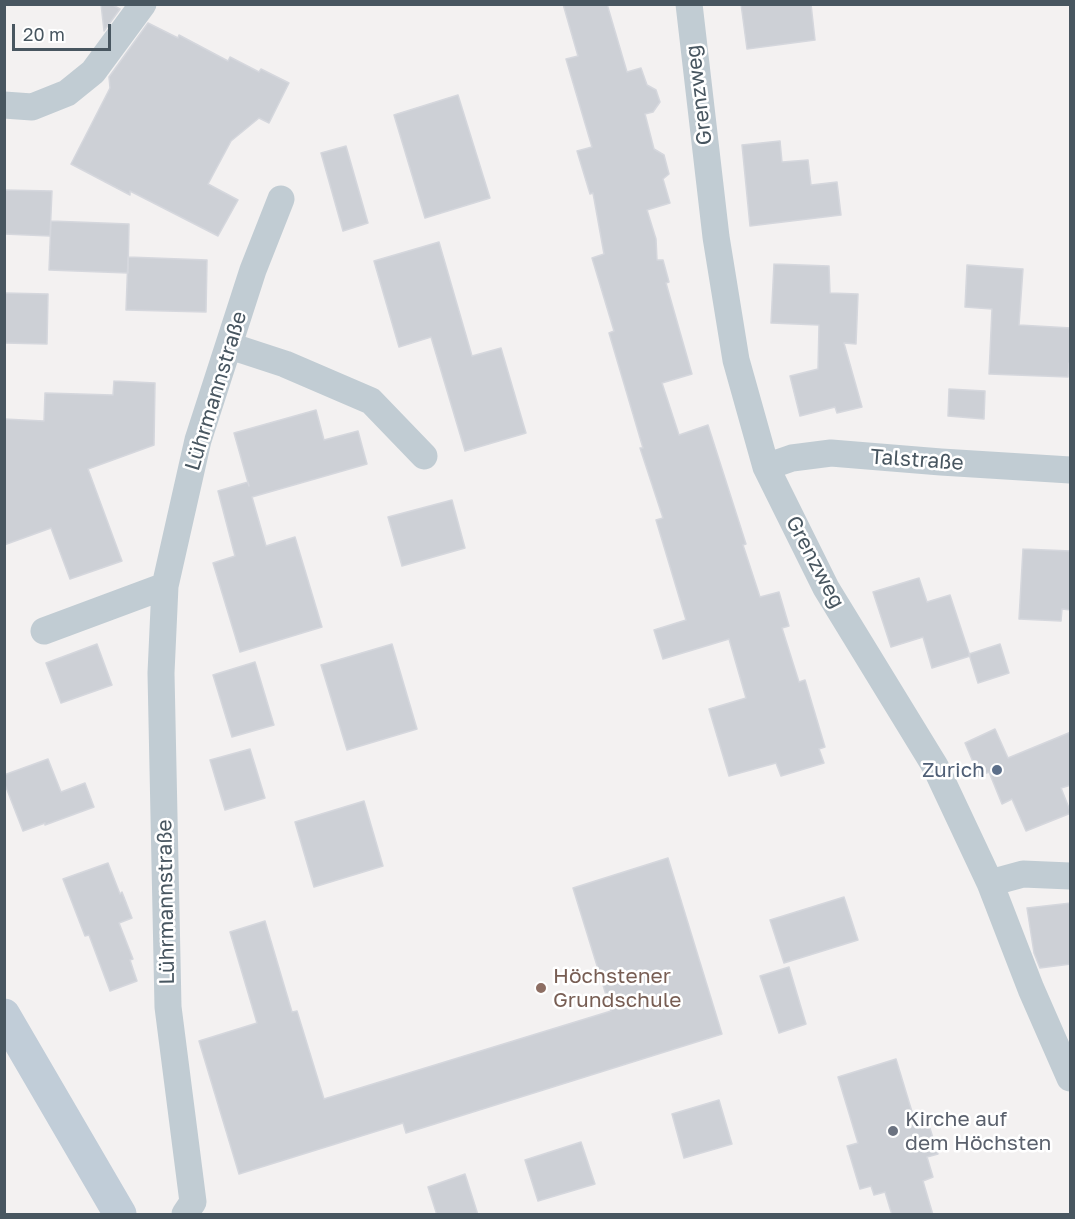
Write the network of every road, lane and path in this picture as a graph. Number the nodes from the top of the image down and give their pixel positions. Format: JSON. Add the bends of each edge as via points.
{"nodes":[{"id":1,"x":143,"y":4,"type":"edge"},
{"id":2,"x":688,"y":4,"type":"edge"},
{"id":3,"x":4,"y":105,"type":"edge"},
{"id":4,"x":281,"y":199,"type":"dead end"},
{"id":5,"x":230,"y":346,"type":"junction"},
{"id":6,"x":424,"y":456,"type":"dead end"},
{"id":7,"x":766,"y":467,"type":"junction"},
{"id":8,"x":1071,"y":470,"type":"edge"},
{"id":9,"x":165,"y":586,"type":"junction"},
{"id":10,"x":44,"y":631,"type":"dead end"},
{"id":11,"x":1071,"y":876,"type":"edge"},
{"id":12,"x":990,"y":883,"type":"junction"},
{"id":13,"x":4,"y":1015,"type":"edge"},
{"id":14,"x":1071,"y":1078,"type":"edge"},
{"id":15,"x":120,"y":1215,"type":"edge"},
{"id":16,"x":185,"y":1215,"type":"edge"}],
"edges":[{"from":1,"to":3,"type":"street","via":[[93,72],[67,93],[32,107]]},
{"from":2,"to":7,"type":"street","name":"Grenzweg","via":[[714,225],[732,338]]},
{"from":4,"to":5,"type":"street","name":"Lührmannstraße","via":[[253,270]]},
{"from":5,"to":6,"type":"street","via":[[285,364],[371,401]]},
{"from":5,"to":9,"type":"street","name":"Lührmannstraße","via":[[198,440]]},
{"from":7,"to":8,"type":"street","name":"Talstraße","via":[[792,458],[831,453]]},
{"from":7,"to":12,"type":"street","name":"Grenzweg","via":[[826,588],[935,766]]},
{"from":9,"to":10,"type":"street"},
{"from":9,"to":16,"type":"street","name":"Lührmannstraße","via":[[161,673],[168,1007],[193,1202]]},
{"from":11,"to":12,"type":"street","via":[[1023,874]]},
{"from":12,"to":14,"type":"street","name":"Grenzweg"},
{"from":13,"to":15,"type":"main road"}]}
